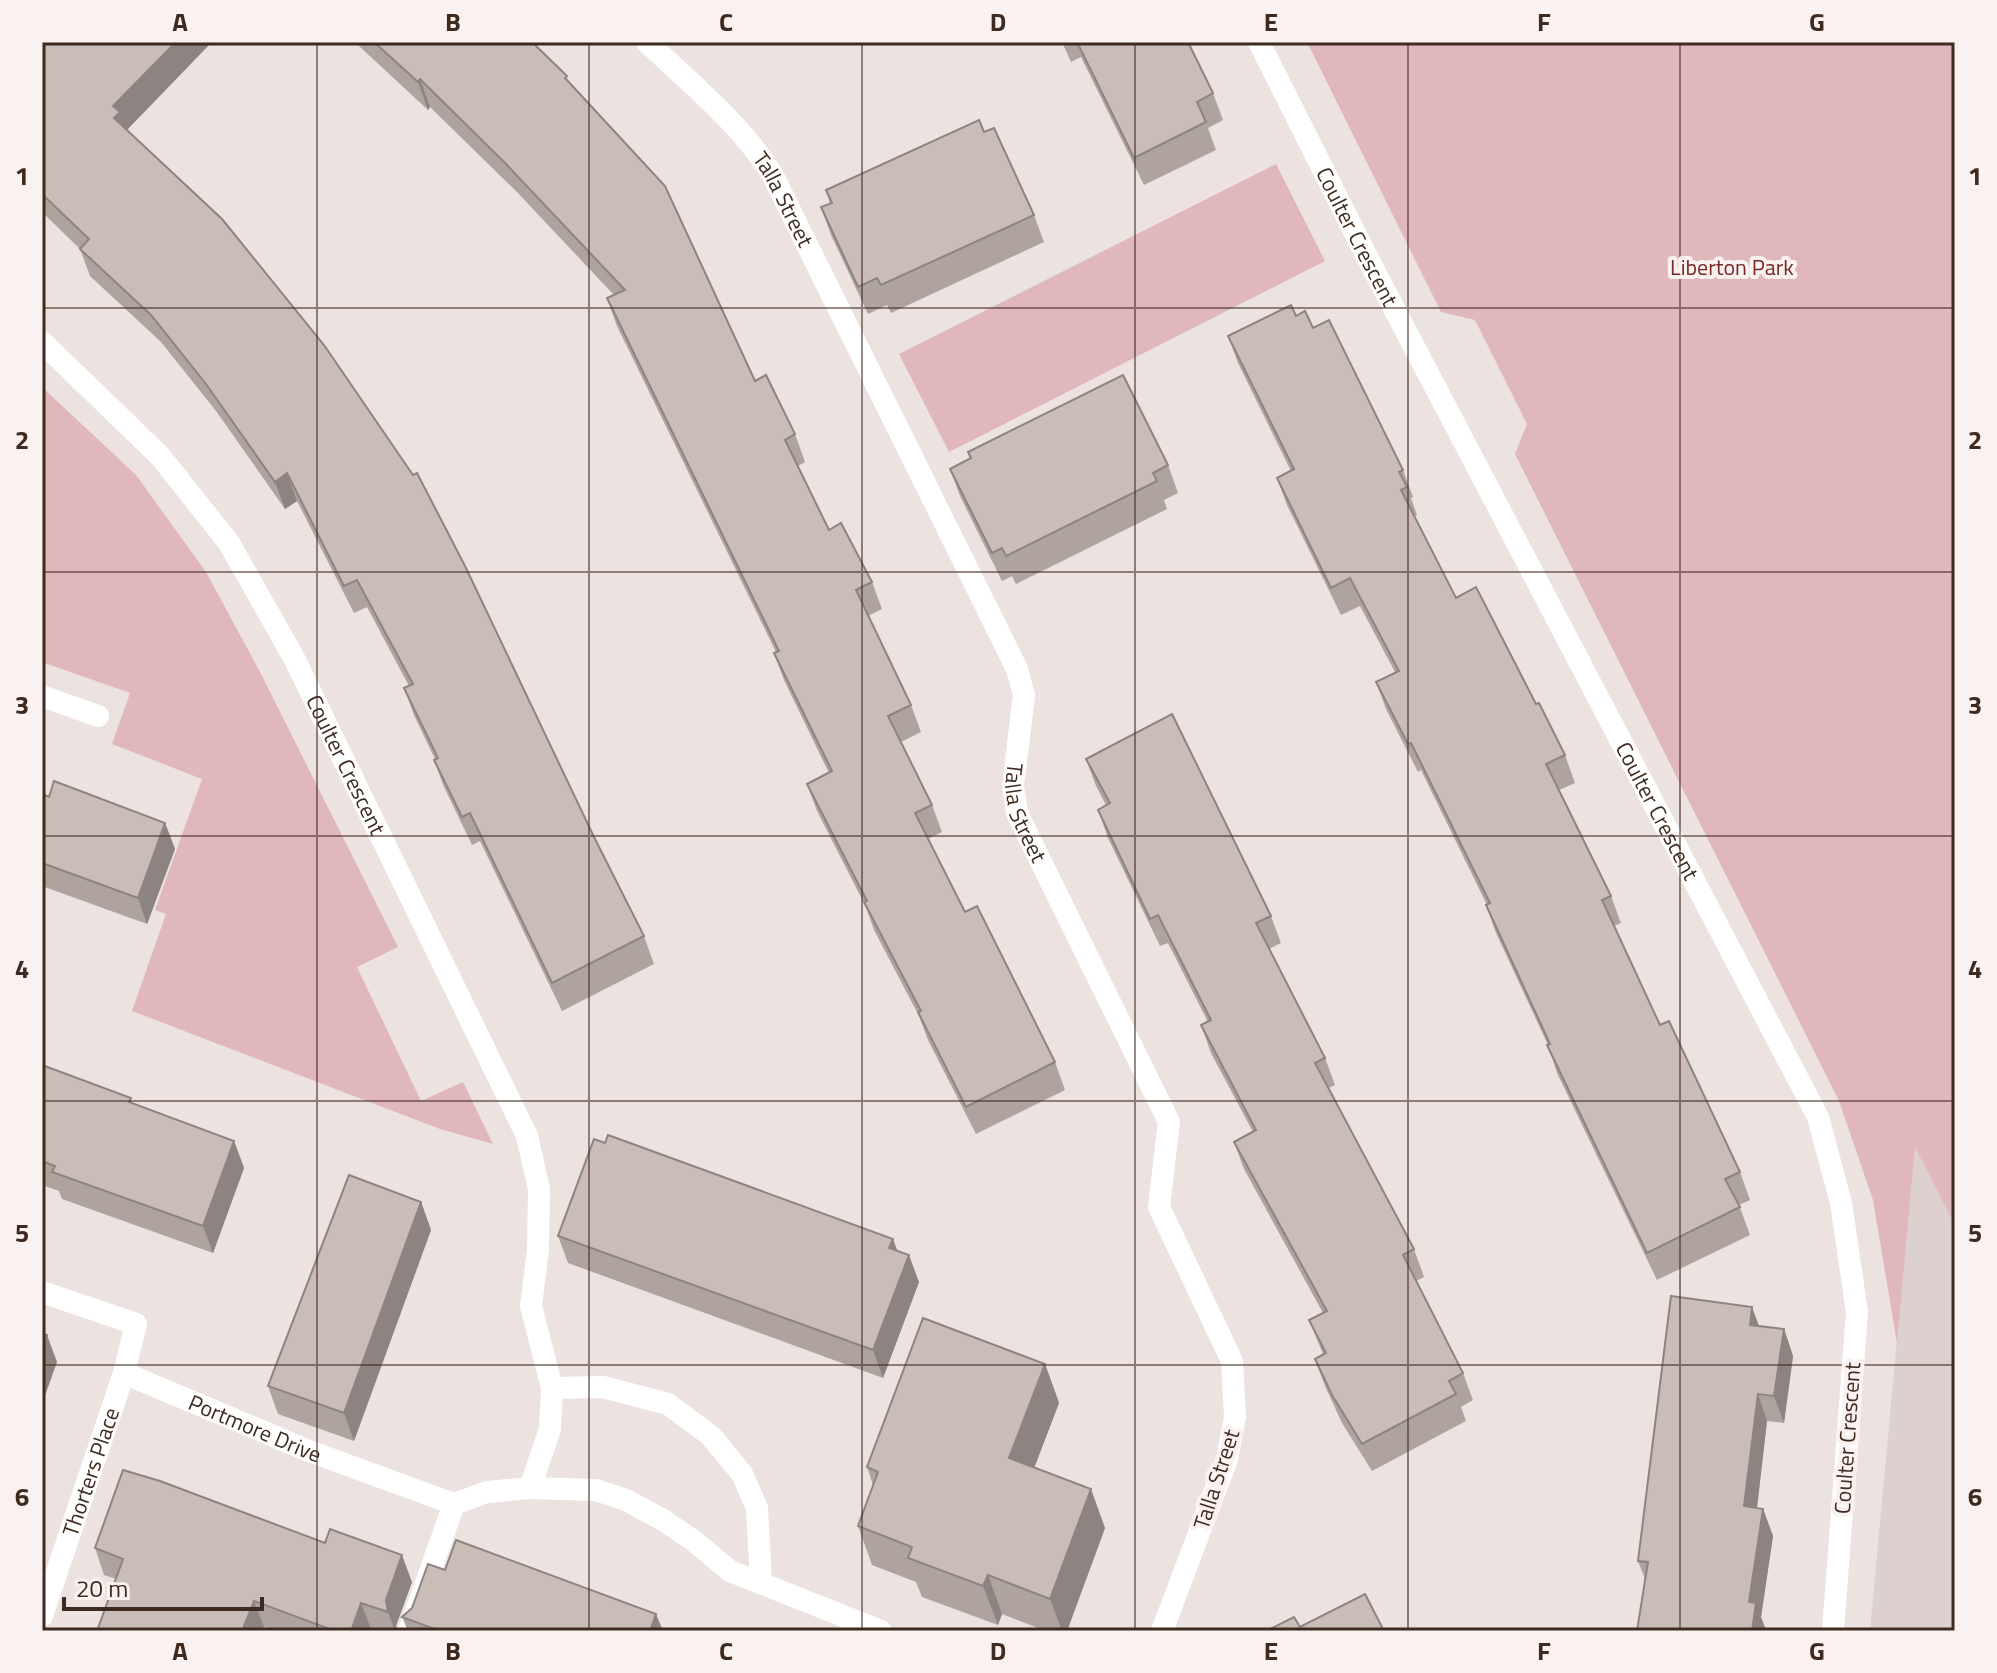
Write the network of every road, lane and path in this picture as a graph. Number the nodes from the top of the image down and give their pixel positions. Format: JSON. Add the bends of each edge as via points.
{"nodes":[{"id":1,"x":647,"y":42,"type":"edge"},
{"id":2,"x":1259,"y":42,"type":"edge"},
{"id":3,"x":42,"y":342,"type":"edge"},
{"id":4,"x":42,"y":696,"type":"edge"},
{"id":5,"x":98,"y":716,"type":"dead end"},
{"id":6,"x":42,"y":1292,"type":"edge"},
{"id":7,"x":124,"y":1373,"type":"junction"},
{"id":8,"x":552,"y":1388,"type":"junction"},
{"id":9,"x":530,"y":1488,"type":"junction"},
{"id":10,"x":454,"y":1504,"type":"junction"},
{"id":11,"x":761,"y":1583,"type":"junction"},
{"id":12,"x":42,"y":1616,"type":"edge"},
{"id":13,"x":409,"y":1631,"type":"edge"},
{"id":14,"x":881,"y":1631,"type":"edge"},
{"id":15,"x":1162,"y":1631,"type":"edge"},
{"id":16,"x":1833,"y":1631,"type":"edge"}],
"edges":[{"from":1,"to":15,"type":"street","name":"Talla Street","via":[[742,134],[772,174],[1017,669],[1024,695],[1013,786],[1017,813],[1169,1122],[1159,1207],[1232,1361],[1235,1417],[1227,1459]]},
{"from":2,"to":16,"type":"street","name":"Coulter Crescent","via":[[1818,1117],[1841,1203],[1857,1312]]},
{"from":3,"to":8,"type":"street","name":"Coulter Crescent","via":[[160,456],[229,543],[294,658],[527,1136],[539,1189],[531,1306]]},
{"from":4,"to":5,"type":"street"},
{"from":6,"to":7,"type":"street","via":[[136,1324]]},
{"from":7,"to":10,"type":"street","name":"Portmore Drive","via":[[309,1451]]},
{"from":7,"to":12,"type":"street","name":"Thorters Place"},
{"from":8,"to":9,"type":"street","via":[[550,1429]]},
{"from":8,"to":11,"type":"street","via":[[603,1387],[668,1404],[711,1436],[742,1474],[757,1508]]},
{"from":9,"to":10,"type":"street","via":[[487,1492]]},
{"from":9,"to":11,"type":"street","via":[[596,1490],[626,1500],[694,1541],[730,1571]]},
{"from":10,"to":13,"type":"street"},
{"from":11,"to":14,"type":"street"}]}
